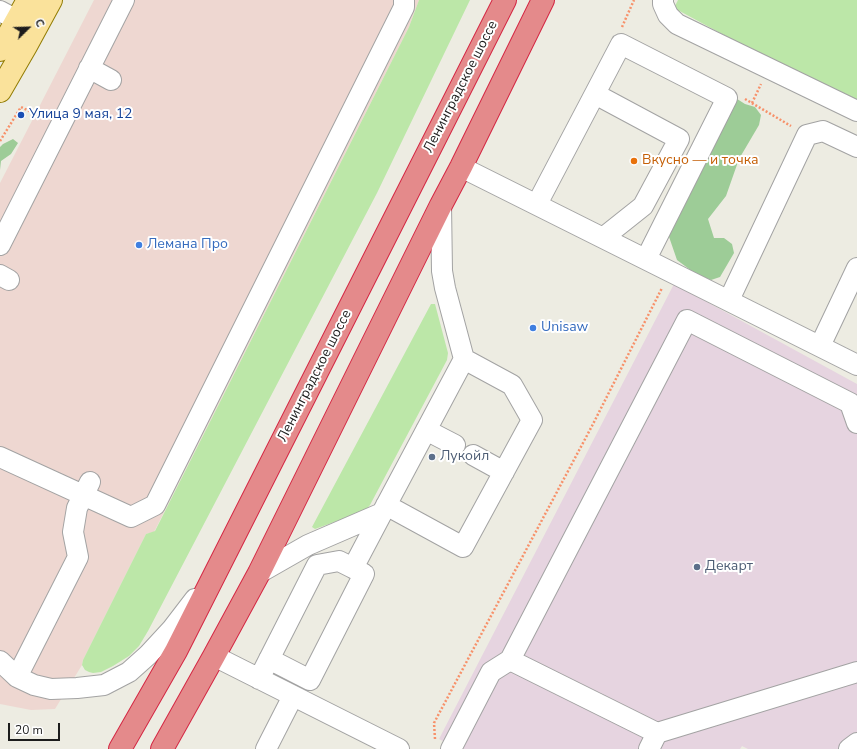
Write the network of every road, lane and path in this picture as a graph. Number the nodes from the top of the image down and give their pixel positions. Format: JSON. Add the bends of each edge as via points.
{"nodes":[{"id":1,"x":28,"y":0,"type":"edge"},
{"id":2,"x":51,"y":0,"type":"edge"},
{"id":3,"x":124,"y":0,"type":"edge"},
{"id":4,"x":404,"y":0,"type":"edge"},
{"id":5,"x":543,"y":0,"type":"edge"},
{"id":6,"x":634,"y":0,"type":"edge"},
{"id":7,"x":663,"y":0,"type":"edge"},
{"id":8,"x":500,"y":6,"type":"edge"},
{"id":9,"x":8,"y":16,"type":"edge"},
{"id":10,"x":621,"y":44,"type":"junction"},
{"id":11,"x":0,"y":50,"type":"edge"},
{"id":12,"x":89,"y":68,"type":"junction"},
{"id":13,"x":111,"y":80,"type":"dead end"},
{"id":14,"x":0,"y":91,"type":"edge"},
{"id":15,"x":595,"y":94,"type":"junction"},
{"id":16,"x":727,"y":98,"type":"junction"},
{"id":17,"x":857,"y":111,"type":"edge"},
{"id":18,"x":40,"y":117,"type":"dead end"},
{"id":19,"x":807,"y":135,"type":"junction"},
{"id":20,"x":0,"y":141,"type":"edge"},
{"id":21,"x":857,"y":147,"type":"edge"},
{"id":22,"x":462,"y":167,"type":"junction"},
{"id":23,"x":537,"y":204,"type":"junction"},
{"id":24,"x":441,"y":205,"type":"junction"},
{"id":25,"x":604,"y":237,"type":"junction"},
{"id":26,"x":0,"y":245,"type":"edge"},
{"id":27,"x":646,"y":258,"type":"junction"},
{"id":28,"x":857,"y":268,"type":"edge"},
{"id":29,"x":670,"y":271,"type":"junction"},
{"id":30,"x":729,"y":300,"type":"junction"},
{"id":31,"x":820,"y":346,"type":"junction"},
{"id":32,"x":464,"y":359,"type":"junction"},
{"id":33,"x":857,"y":364,"type":"edge"},
{"id":34,"x":857,"y":423,"type":"edge"},
{"id":35,"x":426,"y":430,"type":"junction"},
{"id":36,"x":454,"y":445,"type":"dead end"},
{"id":37,"x":474,"y":455,"type":"dead end"},
{"id":38,"x":0,"y":457,"type":"edge"},
{"id":39,"x":504,"y":472,"type":"junction"},
{"id":40,"x":87,"y":488,"type":"junction"},
{"id":41,"x":384,"y":509,"type":"junction"},
{"id":42,"x":353,"y":568,"type":"junction"},
{"id":43,"x":259,"y":573,"type":"junction"},
{"id":44,"x":214,"y":574,"type":"junction"},
{"id":45,"x":214,"y":656,"type":"junction"},
{"id":46,"x":269,"y":659,"type":"junction"},
{"id":47,"x":510,"y":660,"type":"junction"},
{"id":48,"x":0,"y":661,"type":"edge"},
{"id":49,"x":857,"y":672,"type":"edge"},
{"id":50,"x":17,"y":676,"type":"junction"},
{"id":51,"x":259,"y":679,"type":"junction"},
{"id":52,"x":293,"y":696,"type":"junction"},
{"id":53,"x":653,"y":741,"type":"edge"},
{"id":54,"x":387,"y":745,"type":"edge"},
{"id":55,"x":443,"y":746,"type":"edge"},
{"id":56,"x":120,"y":749,"type":"edge"},
{"id":57,"x":162,"y":749,"type":"edge"},
{"id":58,"x":266,"y":749,"type":"edge"}],
"edges":[{"from":1,"to":9,"type":"main road"},
{"from":2,"to":14,"type":"main road"},
{"from":3,"to":12,"type":"lane"},
{"from":4,"to":40,"type":"lane","via":[[404,7],[155,505],[131,517]]},
{"from":5,"to":22,"type":"highway"},
{"from":6,"to":10,"type":"path","via":[[622,25]]},
{"from":7,"to":17,"type":"lane","via":[[668,15],[677,24]]},
{"from":8,"to":44,"type":"highway","name":"Ленинградское шоссе"},
{"from":9,"to":11,"type":"main road"},
{"from":10,"to":15,"type":"lane"},
{"from":10,"to":16,"type":"lane"},
{"from":12,"to":13,"type":"lane"},
{"from":12,"to":26,"type":"lane"},
{"from":15,"to":23,"type":"lane"},
{"from":15,"to":25,"type":"lane","via":[[679,139],[642,206]]},
{"from":16,"to":19,"type":"path","via":[[742,98]]},
{"from":16,"to":27,"type":"lane"},
{"from":18,"to":20,"type":"path","via":[[21,107]]},
{"from":19,"to":21,"type":"lane","via":[[823,131]]},
{"from":19,"to":30,"type":"lane"},
{"from":22,"to":23,"type":"lane"},
{"from":22,"to":24,"type":"highway"},
{"from":23,"to":25,"type":"lane"},
{"from":24,"to":32,"type":"lane","via":[[442,271]]},
{"from":24,"to":43,"type":"highway"},
{"from":25,"to":27,"type":"lane"},
{"from":27,"to":29,"type":"lane"},
{"from":28,"to":31,"type":"lane"},
{"from":29,"to":30,"type":"lane"},
{"from":29,"to":55,"type":"path","via":[[592,426],[434,723]]},
{"from":30,"to":31,"type":"lane"},
{"from":31,"to":33,"type":"lane"},
{"from":32,"to":35,"type":"lane"},
{"from":32,"to":39,"type":"lane","via":[[512,385],[532,420]]},
{"from":34,"to":47,"type":"lane","via":[[850,403],[687,320]]},
{"from":35,"to":36,"type":"lane"},
{"from":35,"to":41,"type":"lane"},
{"from":37,"to":39,"type":"lane"},
{"from":38,"to":40,"type":"lane"},
{"from":39,"to":41,"type":"lane","via":[[463,547]]},
{"from":40,"to":50,"type":"lane","via":[[77,508],[73,532],[78,557]]},
{"from":41,"to":42,"type":"lane"},
{"from":41,"to":43,"type":"lane","via":[[308,545]]},
{"from":42,"to":46,"type":"lane","via":[[338,561],[317,565]]},
{"from":42,"to":46,"type":"lane","via":[[364,574],[310,680]]},
{"from":43,"to":45,"type":"highway"},
{"from":44,"to":50,"type":"lane","via":[[172,629],[148,655],[129,672],[104,685],[52,689],[34,685]]},
{"from":44,"to":56,"type":"highway","name":"Ленинградское шоссе","via":[[176,651]]},
{"from":45,"to":51,"type":"lane"},
{"from":45,"to":57,"type":"highway"},
{"from":46,"to":51,"type":"lane"},
{"from":47,"to":53,"type":"lane"},
{"from":47,"to":55,"type":"lane","via":[[491,672]]},
{"from":48,"to":50,"type":"lane"},
{"from":49,"to":53,"type":"lane"},
{"from":51,"to":52,"type":"lane"},
{"from":52,"to":54,"type":"lane"},
{"from":52,"to":58,"type":"lane"}]}
